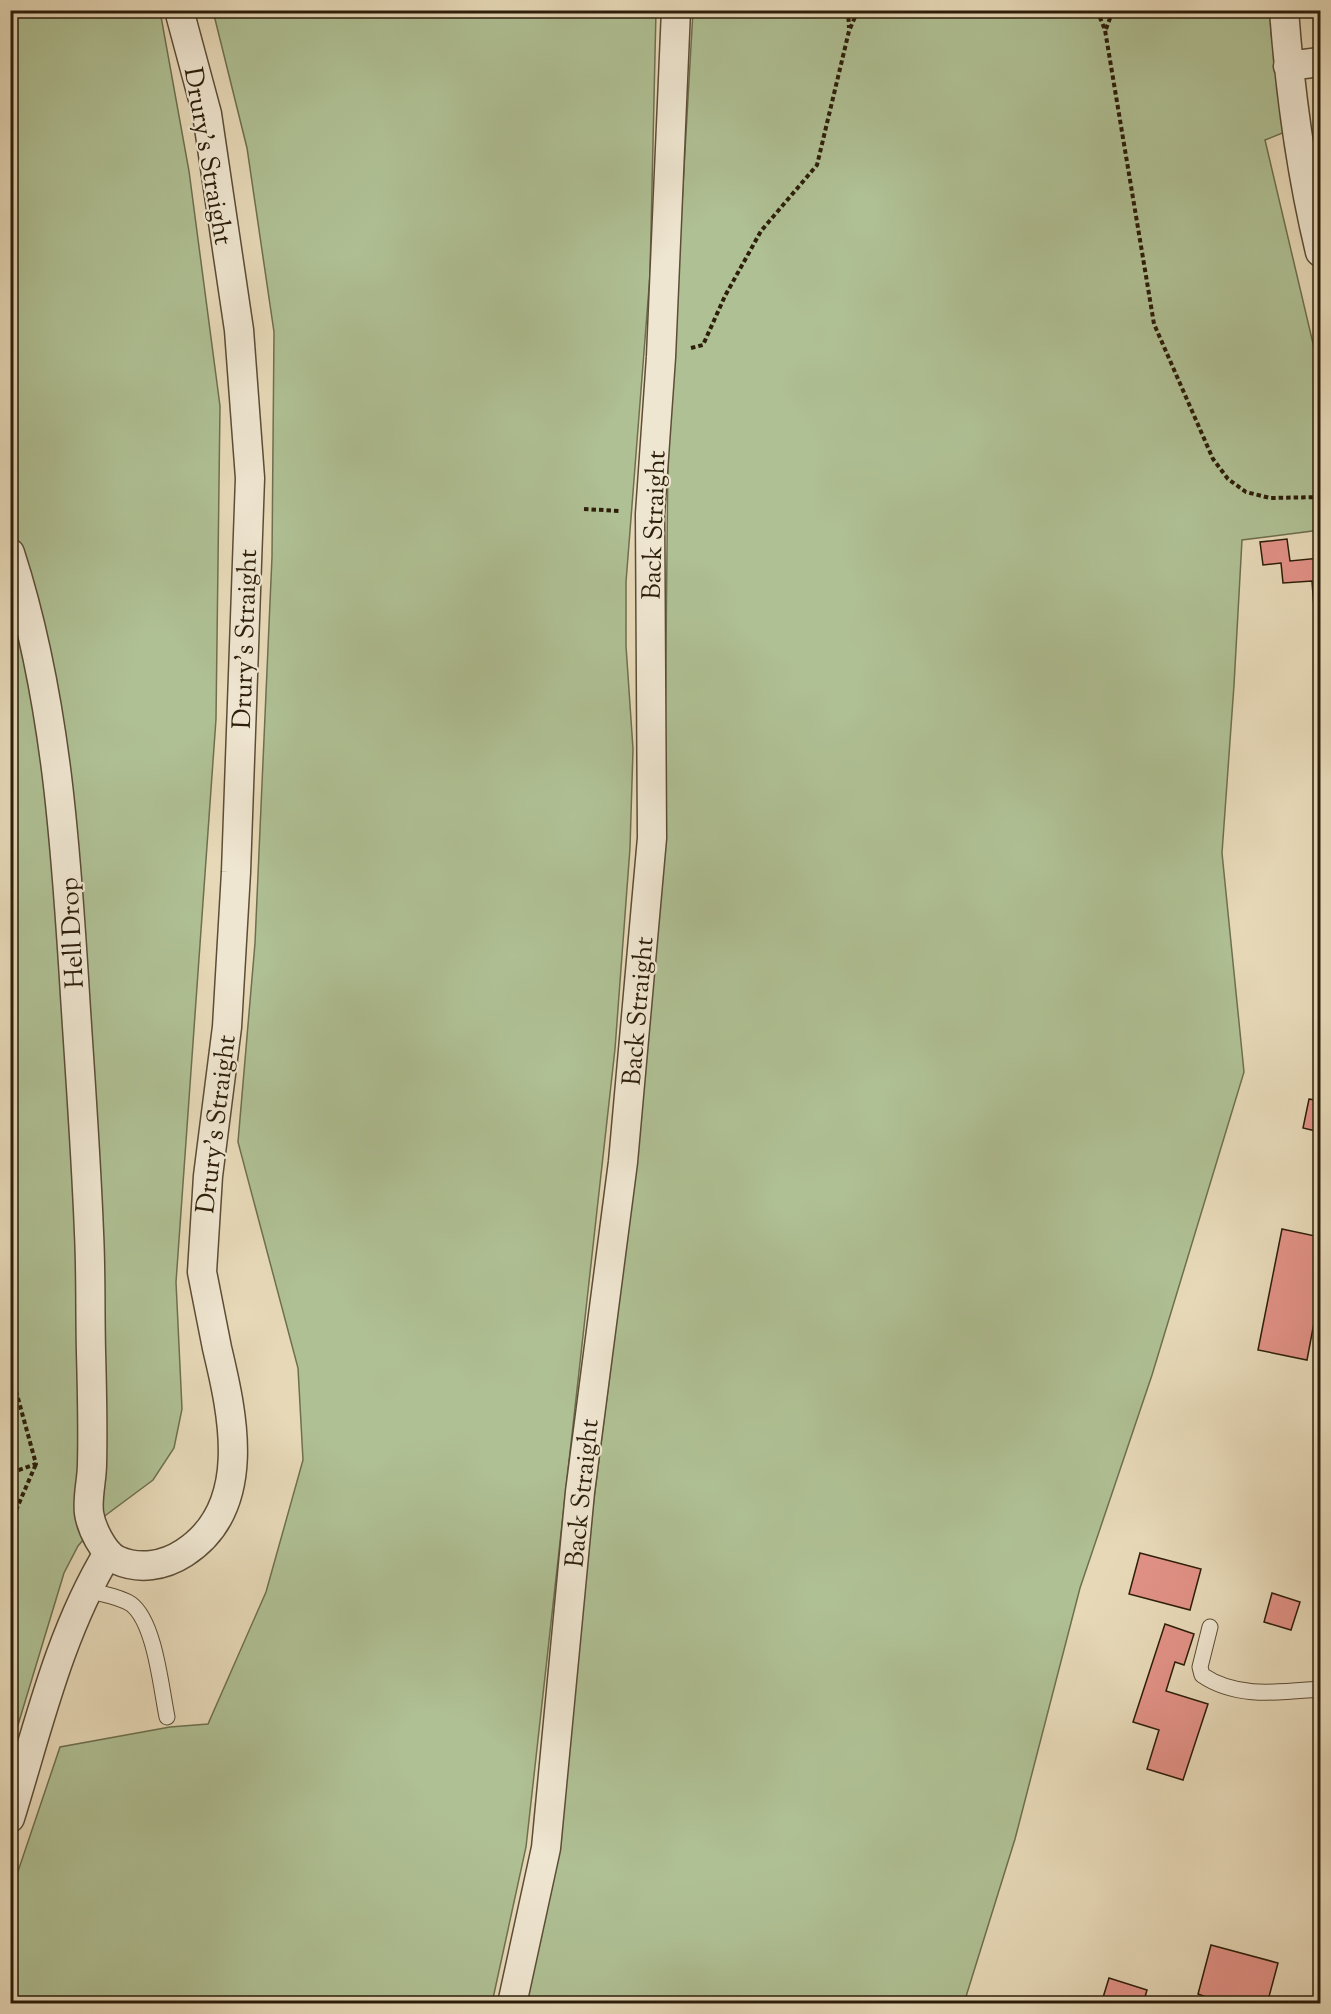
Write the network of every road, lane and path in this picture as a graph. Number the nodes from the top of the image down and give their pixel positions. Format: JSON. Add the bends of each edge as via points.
{"nodes":[{"id":1,"x":179,"y":10,"type":"edge"},
{"id":2,"x":676,"y":10,"type":"edge"},
{"id":3,"x":848,"y":10,"type":"edge"},
{"id":4,"x":858,"y":10,"type":"edge"},
{"id":5,"x":1098,"y":10,"type":"edge"},
{"id":6,"x":1113,"y":10,"type":"edge"},
{"id":7,"x":1284,"y":10,"type":"edge"},
{"id":8,"x":1106,"y":30,"type":"junction"},
{"id":9,"x":849,"y":31,"type":"junction"},
{"id":10,"x":1320,"y":62,"type":"edge"},
{"id":11,"x":1288,"y":66,"type":"junction"},
{"id":12,"x":1320,"y":252,"type":"edge"},
{"id":13,"x":661,"y":357,"type":"junction"},
{"id":14,"x":1320,"y":497,"type":"edge"},
{"id":15,"x":10,"y":553,"type":"edge"},
{"id":16,"x":10,"y":1369,"type":"edge"},
{"id":17,"x":36,"y":1464,"type":"junction"},
{"id":18,"x":10,"y":1473,"type":"edge"},
{"id":19,"x":10,"y":1524,"type":"edge"},
{"id":20,"x":108,"y":1553,"type":"junction"},
{"id":21,"x":87,"y":1590,"type":"junction"},
{"id":22,"x":1210,"y":1627,"type":"dead end"},
{"id":23,"x":1320,"y":1689,"type":"edge"},
{"id":24,"x":167,"y":1717,"type":"dead end"},
{"id":25,"x":10,"y":1818,"type":"edge"},
{"id":26,"x":512,"y":2004,"type":"edge"}],
"edges":[{"from":1,"to":20,"type":"street","name":"Drury's Straight","via":[[207,114],[239,330],[250,478],[228,1016],[208,1176],[202,1272],[232,1421],[234,1451],[224,1505],[214,1527],[201,1541],[162,1564],[141,1566]]},
{"from":2,"to":13,"type":"street","name":"Back Straight"},
{"from":3,"to":9,"type":"path"},
{"from":4,"to":9,"type":"path"},
{"from":5,"to":8,"type":"path"},
{"from":6,"to":8,"type":"path"},
{"from":7,"to":11,"type":"street"},
{"from":8,"to":14,"type":"path","via":[[1154,324],[1213,459],[1228,479],[1246,492],[1270,498]]},
{"from":9,"to":13,"type":"path","via":[[817,165],[761,231],[703,345]]},
{"from":10,"to":11,"type":"street"},
{"from":11,"to":12,"type":"street"},
{"from":13,"to":26,"type":"street","name":"Back Straight","via":[[650,514],[652,838],[622,1174],[580,1492],[546,1848]]},
{"from":15,"to":20,"type":"street","name":"Hell Drop","via":[[42,673],[67,865],[89,1234],[89,1514]]},
{"from":16,"to":17,"type":"path"},
{"from":17,"to":18,"type":"path"},
{"from":17,"to":19,"type":"path"},
{"from":20,"to":21,"type":"street"},
{"from":21,"to":24,"type":"lane","via":[[123,1600],[141,1615],[151,1636]]},
{"from":21,"to":25,"type":"street","via":[[59,1657]]},
{"from":22,"to":23,"type":"lane","via":[[1200,1667],[1208,1679],[1242,1691]]}]}
